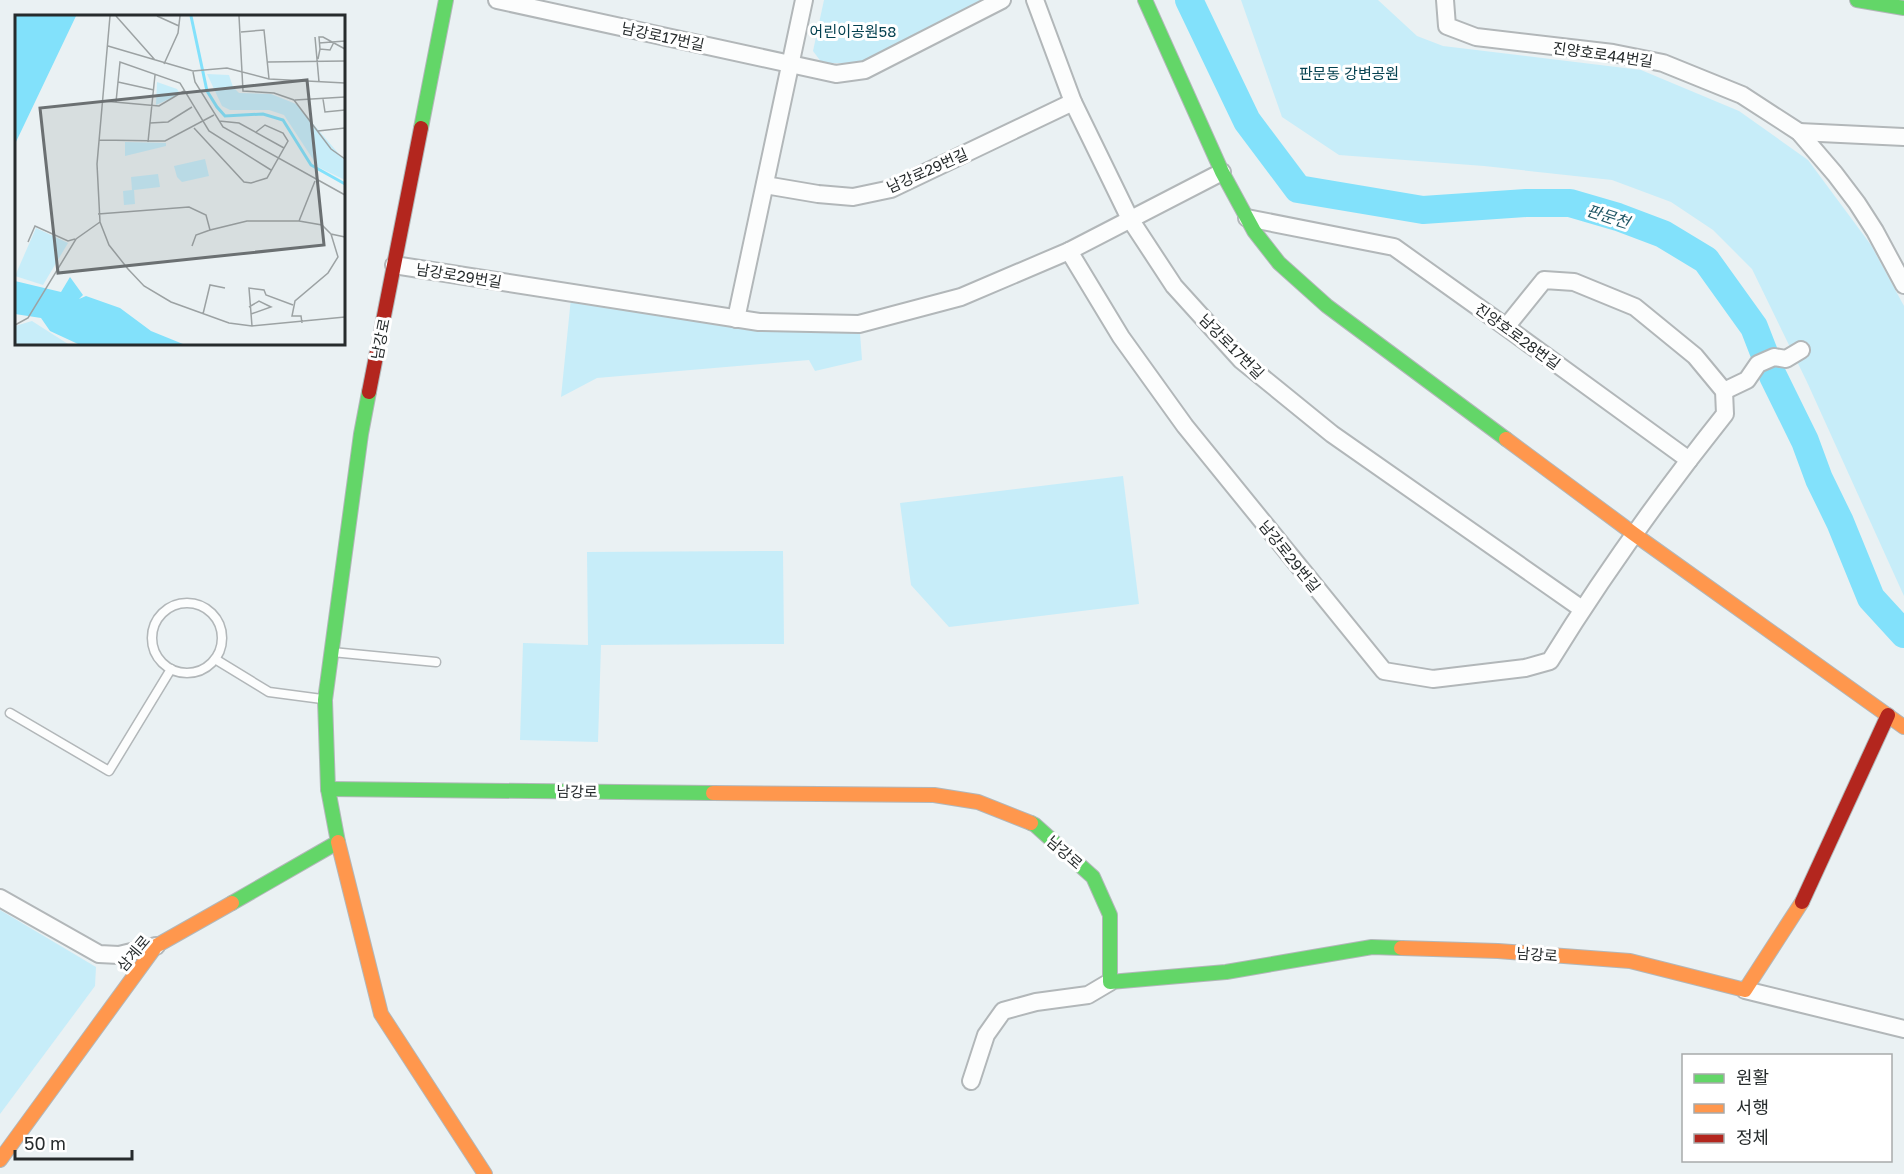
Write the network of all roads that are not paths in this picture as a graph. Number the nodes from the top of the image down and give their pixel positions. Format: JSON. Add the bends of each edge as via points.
{"nodes":[{"id":1,"x":446,"y":0,"type":"edge"},
{"id":2,"x":497,"y":0,"type":"edge"},
{"id":3,"x":804,"y":0,"type":"edge"},
{"id":4,"x":1002,"y":0,"type":"edge"},
{"id":5,"x":1035,"y":0,"type":"edge"},
{"id":6,"x":1145,"y":0,"type":"edge"},
{"id":7,"x":1445,"y":0,"type":"edge"},
{"id":8,"x":1857,"y":0,"type":"edge"},
{"id":9,"x":538,"y":4,"type":"edge"},
{"id":10,"x":1904,"y":8,"type":"edge"},
{"id":11,"x":790,"y":64,"type":"junction"},
{"id":12,"x":1073,"y":102,"type":"junction"},
{"id":13,"x":1799,"y":132,"type":"junction"},
{"id":14,"x":1904,"y":136,"type":"edge"},
{"id":15,"x":1222,"y":172,"type":"junction"},
{"id":16,"x":765,"y":185,"type":"junction"},
{"id":17,"x":1247,"y":218,"type":"junction"},
{"id":18,"x":1130,"y":219,"type":"junction"},
{"id":19,"x":1068,"y":251,"type":"junction"},
{"id":20,"x":394,"y":265,"type":"junction"},
{"id":21,"x":1904,"y":285,"type":"edge"},
{"id":22,"x":736,"y":319,"type":"junction"},
{"id":23,"x":1506,"y":327,"type":"junction"},
{"id":24,"x":1801,"y":350,"type":"dead end"},
{"id":25,"x":1724,"y":391,"type":"junction"},
{"id":26,"x":1689,"y":460,"type":"junction"},
{"id":27,"x":1634,"y":534,"type":"junction"},
{"id":28,"x":1582,"y":609,"type":"junction"},
{"id":29,"x":332,"y":652,"type":"junction"},
{"id":30,"x":215,"y":659,"type":"junction"},
{"id":31,"x":436,"y":662,"type":"dead end"},
{"id":32,"x":171,"y":669,"type":"junction"},
{"id":33,"x":326,"y":700,"type":"junction"},
{"id":34,"x":10,"y":713,"type":"dead end"},
{"id":35,"x":1888,"y":715,"type":"junction"},
{"id":36,"x":1904,"y":727,"type":"edge"},
{"id":37,"x":328,"y":789,"type":"junction"},
{"id":38,"x":338,"y":842,"type":"junction"},
{"id":39,"x":0,"y":898,"type":"edge"},
{"id":40,"x":156,"y":946,"type":"junction"},
{"id":41,"x":1110,"y":982,"type":"junction"},
{"id":42,"x":1745,"y":990,"type":"junction"},
{"id":43,"x":1904,"y":1029,"type":"edge"},
{"id":44,"x":971,"y":1082,"type":"dead end"},
{"id":45,"x":0,"y":1160,"type":"edge"},
{"id":46,"x":485,"y":1174,"type":"edge"}],
"edges":[{"from":1,"to":20,"type":"street","name":"남강로"},
{"from":2,"to":9,"type":"street","name":"남강로17번길"},
{"from":3,"to":11,"type":"street"},
{"from":4,"to":11,"type":"street","name":"남강로17번길","via":[[865,70],[836,74]]},
{"from":5,"to":12,"type":"street","name":"남강로17번길"},
{"from":6,"to":15,"type":"street"},
{"from":7,"to":13,"type":"street","name":"진양호로44번길","via":[[1447,26],[1476,38],[1613,53],[1664,63],[1742,95]]},
{"from":8,"to":10,"type":"street"},
{"from":9,"to":11,"type":"street","name":"남강로17번길"},
{"from":11,"to":16,"type":"street"},
{"from":12,"to":16,"type":"street","name":"남강로29번길","via":[[891,189],[853,197]]},
{"from":12,"to":18,"type":"street","name":"남강로17번길"},
{"from":13,"to":14,"type":"street"},
{"from":13,"to":21,"type":"street","name":"진양호로44번길","via":[[1857,203]]},
{"from":15,"to":17,"type":"street"},
{"from":15,"to":18,"type":"street","name":"남강로29번길"},
{"from":16,"to":22,"type":"street"},
{"from":17,"to":23,"type":"street","name":"진양호로28번길","via":[[1394,247]]},
{"from":17,"to":27,"type":"street","via":[[1279,263],[1327,306]]},
{"from":18,"to":19,"type":"street","name":"남강로29번길"},
{"from":18,"to":28,"type":"street","name":"남강로17번길","via":[[1174,286],[1241,360],[1332,434]]},
{"from":19,"to":22,"type":"street","name":"남강로29번길","via":[[961,297],[859,324]]},
{"from":19,"to":28,"type":"street","name":"남강로29번길","via":[[1121,337],[1185,426],[1384,670],[1433,679],[1525,668],[1550,661]]},
{"from":20,"to":22,"type":"street","name":"남강로29번길"},
{"from":20,"to":29,"type":"street","name":"남강로","via":[[361,434]]},
{"from":23,"to":25,"type":"street","via":[[1544,280],[1574,282],[1635,307],[1695,356]]},
{"from":23,"to":26,"type":"street","name":"진양호로28번길"},
{"from":24,"to":25,"type":"street","via":[[1786,359],[1774,357],[1758,364],[1747,380]]},
{"from":25,"to":26,"type":"street","via":[[1725,414]]},
{"from":26,"to":27,"type":"street"},
{"from":27,"to":28,"type":"street","name":"남강로29번길"},
{"from":27,"to":35,"type":"street"},
{"from":29,"to":31,"type":"lane"},
{"from":29,"to":33,"type":"street","name":"남강로"},
{"from":30,"to":32,"type":"lane","via":[[193,672]]},
{"from":30,"to":32,"type":"lane","via":[[222,643],[218,622],[203,607],[179,604],[168,609],[154,628],[155,651]]},
{"from":30,"to":33,"type":"lane","via":[[269,692]]},
{"from":32,"to":34,"type":"lane","via":[[109,771]]},
{"from":33,"to":37,"type":"street","name":"남강로"},
{"from":35,"to":36,"type":"street"},
{"from":35,"to":42,"type":"street","via":[[1799,908]]},
{"from":37,"to":38,"type":"street","name":"남강로"},
{"from":37,"to":41,"type":"street","name":"남강로","via":[[934,795],[978,802],[1035,825],[1093,876],[1110,915]]},
{"from":38,"to":40,"type":"street","name":"삼계로"},
{"from":38,"to":46,"type":"street","via":[[381,1014]]},
{"from":39,"to":40,"type":"street","via":[[99,954],[119,955]]},
{"from":40,"to":45,"type":"street","name":"삼계로"},
{"from":41,"to":42,"type":"street","name":"남강로","via":[[1226,972],[1372,947],[1630,961]]},
{"from":41,"to":44,"type":"street","via":[[1088,994],[1003,1011],[986,1035]]},
{"from":42,"to":43,"type":"street","name":"남강로"}]}
